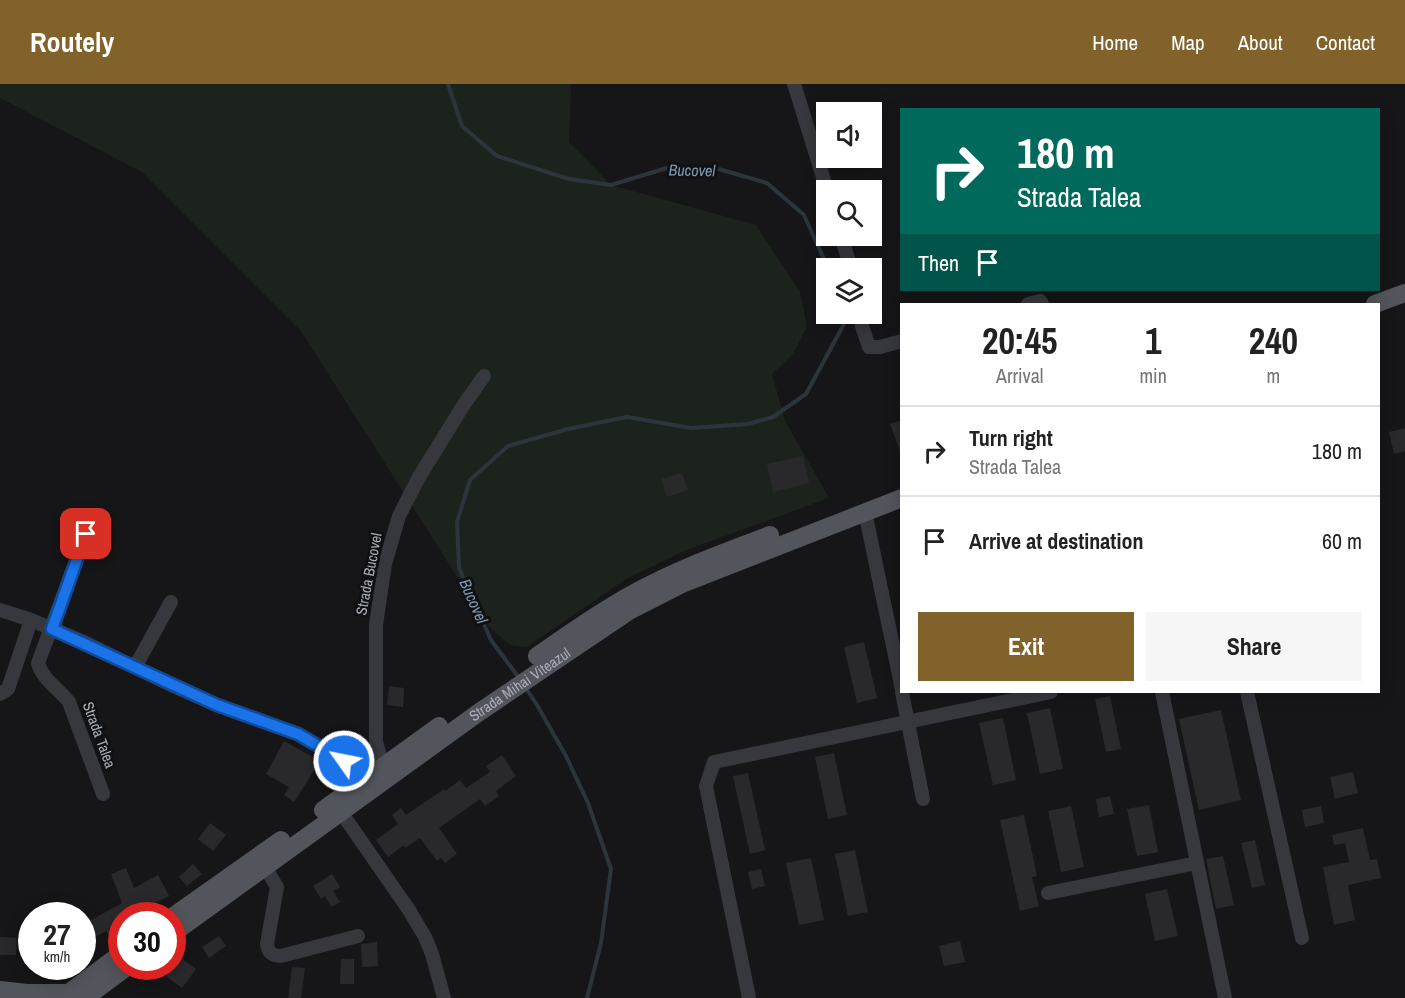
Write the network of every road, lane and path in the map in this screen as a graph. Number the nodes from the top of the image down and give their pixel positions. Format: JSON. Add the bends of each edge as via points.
{"nodes":[{"id":1,"x":794,"y":84,"type":"edge"},
{"id":2,"x":824,"y":180,"type":"edge"},
{"id":3,"x":1405,"y":293,"type":"edge"},
{"id":4,"x":1378,"y":303,"type":"edge"},
{"id":5,"x":1405,"y":306,"type":"edge"},
{"id":6,"x":1380,"y":315,"type":"edge"},
{"id":7,"x":862,"y":324,"type":"edge"},
{"id":8,"x":900,"y":341,"type":"edge"},
{"id":9,"x":484,"y":376,"type":"dead end"},
{"id":10,"x":900,"y":486,"type":"edge"},
{"id":11,"x":900,"y":499,"type":"edge"},
{"id":12,"x":865,"y":512,"type":"junction"},
{"id":13,"x":86,"y":534,"type":"dead end"},
{"id":14,"x":171,"y":602,"type":"dead end"},
{"id":15,"x":0,"y":610,"type":"edge"},
{"id":16,"x":31,"y":620,"type":"junction"},
{"id":17,"x":52,"y":629,"type":"junction"},
{"id":18,"x":552,"y":653,"type":"junction"},
{"id":19,"x":135,"y":667,"type":"junction"},
{"id":20,"x":900,"y":680,"type":"edge"},
{"id":21,"x":903,"y":693,"type":"edge"},
{"id":22,"x":1046,"y":693,"type":"edge"},
{"id":23,"x":1162,"y":693,"type":"edge"},
{"id":24,"x":1247,"y":693,"type":"edge"},
{"id":25,"x":0,"y":694,"type":"edge"},
{"id":26,"x":474,"y":708,"type":"junction"},
{"id":27,"x":908,"y":722,"type":"junction"},
{"id":28,"x":382,"y":766,"type":"junction"},
{"id":29,"x":361,"y":782,"type":"junction"},
{"id":30,"x":103,"y":794,"type":"dead end"},
{"id":31,"x":924,"y":799,"type":"dead end"},
{"id":32,"x":341,"y":812,"type":"junction"},
{"id":33,"x":1197,"y":863,"type":"junction"},
{"id":34,"x":265,"y":867,"type":"junction"},
{"id":35,"x":1048,"y":893,"type":"dead end"},
{"id":36,"x":186,"y":907,"type":"edge"},
{"id":37,"x":186,"y":924,"type":"edge"},
{"id":38,"x":358,"y":936,"type":"dead end"},
{"id":39,"x":1302,"y":938,"type":"dead end"},
{"id":40,"x":108,"y":966,"type":"edge"},
{"id":41,"x":108,"y":977,"type":"edge"},
{"id":42,"x":0,"y":990,"type":"edge"},
{"id":43,"x":30,"y":995,"type":"edge"},
{"id":44,"x":72,"y":996,"type":"edge"},
{"id":45,"x":444,"y":998,"type":"edge"},
{"id":46,"x":749,"y":998,"type":"edge"},
{"id":47,"x":1225,"y":998,"type":"edge"}],
"edges":[{"from":1,"to":2,"type":"street"},
{"from":3,"to":4,"type":"main road"},
{"from":5,"to":6,"type":"main road"},
{"from":7,"to":8,"type":"street","via":[[869,347]]},
{"from":9,"to":28,"type":"street","name":"Strada Bucovel","via":[[419,477],[399,516],[385,564],[376,625],[376,742]]},
{"from":10,"to":18,"type":"main road","name":"Strada Mihai Viteazul","via":[[669,576],[614,604]]},
{"from":11,"to":12,"type":"main road","name":"Strada Mihai Viteazul"},
{"from":12,"to":18,"type":"main road","name":"Strada Mihai Viteazul","via":[[658,595]]},
{"from":12,"to":20,"type":"street"},
{"from":13,"to":17,"type":"street","name":"Strada Talea"},
{"from":14,"to":19,"type":"street"},
{"from":15,"to":16,"type":"street"},
{"from":16,"to":17,"type":"street"},
{"from":16,"to":25,"type":"street","via":[[8,689]]},
{"from":17,"to":19,"type":"street"},
{"from":17,"to":30,"type":"street","name":"Strada Talea","via":[[38,663],[41,673],[69,702]]},
{"from":18,"to":26,"type":"main road","name":"Strada Mihai Viteazul"},
{"from":19,"to":29,"type":"street","via":[[217,705],[298,734],[344,761]]},
{"from":21,"to":27,"type":"street"},
{"from":22,"to":27,"type":"street"},
{"from":23,"to":33,"type":"street"},
{"from":24,"to":39,"type":"street"},
{"from":26,"to":28,"type":"main road","name":"Strada Mihai Viteazul"},
{"from":26,"to":32,"type":"main road","name":"Strada Mihai Viteazul"},
{"from":27,"to":31,"type":"street"},
{"from":27,"to":46,"type":"street","via":[[714,762],[706,786]]},
{"from":28,"to":29,"type":"main road","name":"Strada Mihai Viteazul"},
{"from":29,"to":36,"type":"main road","name":"Strada Mihai Viteazul"},
{"from":32,"to":34,"type":"main road","name":"Strada Mihai Viteazul"},
{"from":32,"to":45,"type":"street","via":[[425,937]]},
{"from":33,"to":35,"type":"street"},
{"from":33,"to":47,"type":"street"},
{"from":34,"to":37,"type":"main road","name":"Strada Mihai Viteazul"},
{"from":34,"to":38,"type":"street","via":[[278,887],[267,944],[272,954],[280,956]]},
{"from":40,"to":44,"type":"main road"},
{"from":41,"to":44,"type":"main road"},
{"from":42,"to":43,"type":"main road"},
{"from":43,"to":44,"type":"main road"}]}
